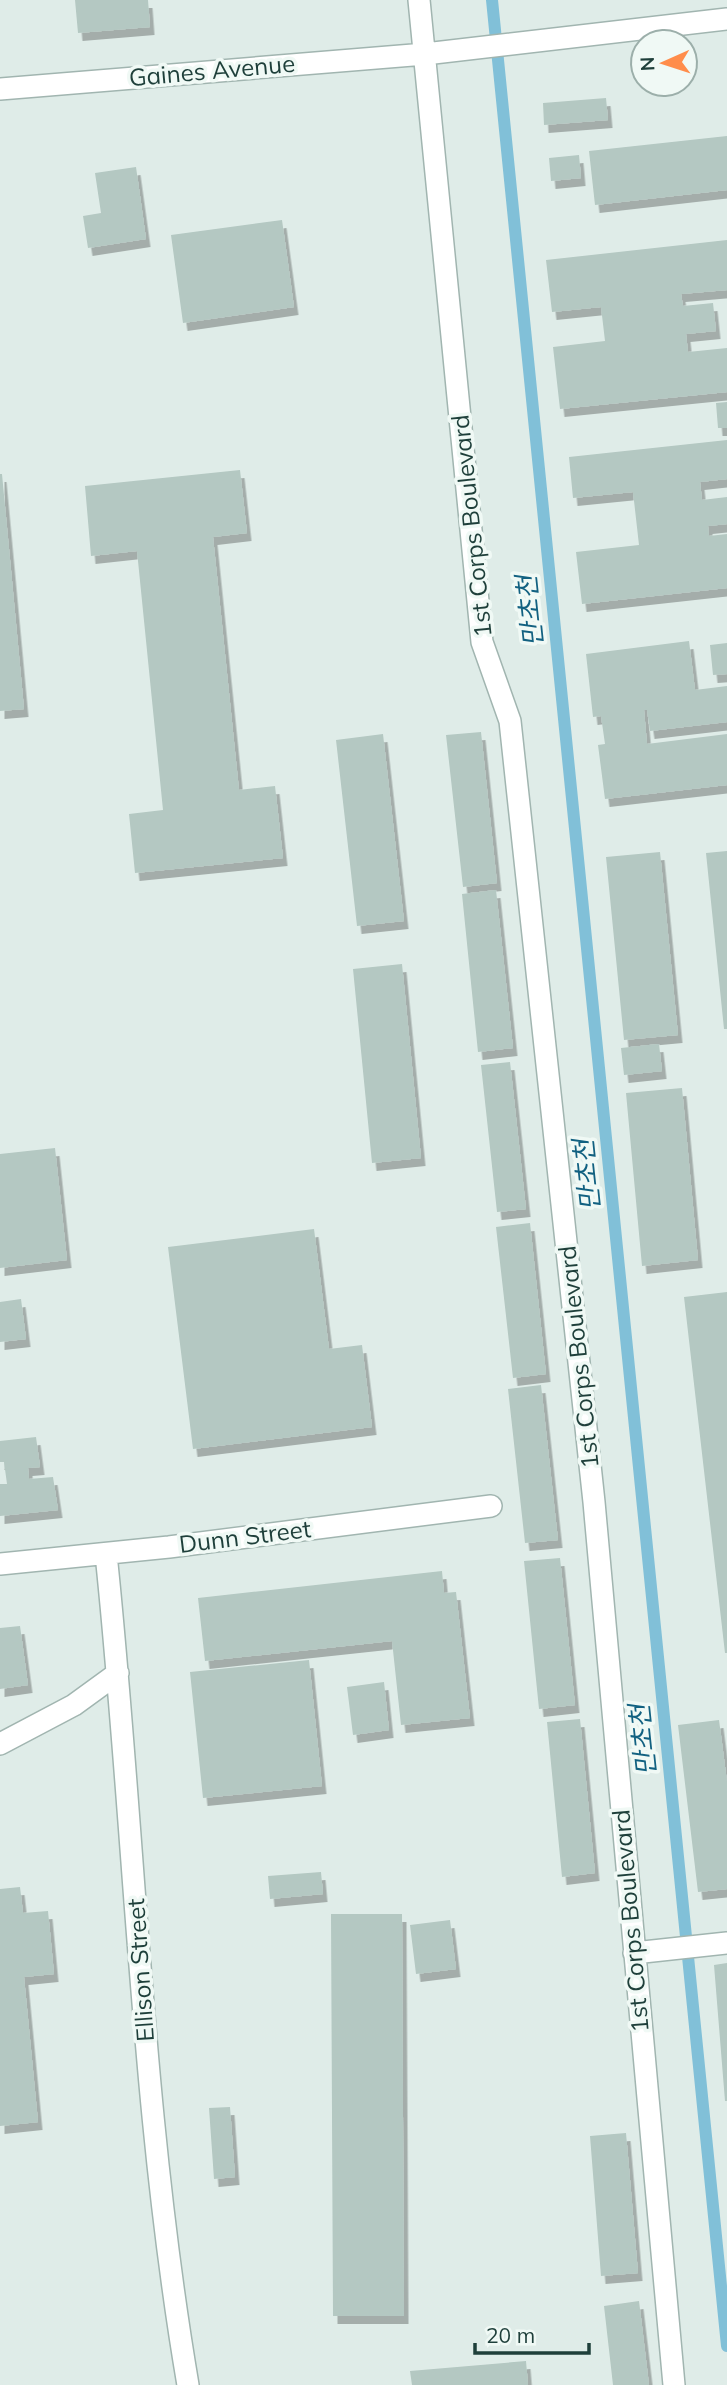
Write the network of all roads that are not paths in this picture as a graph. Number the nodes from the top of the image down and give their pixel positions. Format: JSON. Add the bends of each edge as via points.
{"nodes":[{"id":1,"x":419,"y":0,"type":"edge"},
{"id":2,"x":727,"y":19,"type":"edge"},
{"id":3,"x":425,"y":54,"type":"junction"},
{"id":4,"x":0,"y":89,"type":"edge"},
{"id":5,"x":491,"y":1506,"type":"dead end"},
{"id":6,"x":106,"y":1554,"type":"junction"},
{"id":7,"x":0,"y":1564,"type":"edge"},
{"id":8,"x":118,"y":1673,"type":"junction"},
{"id":9,"x":0,"y":1744,"type":"edge"},
{"id":10,"x":717,"y":1944,"type":"edge"},
{"id":11,"x":634,"y":1953,"type":"junction"},
{"id":12,"x":188,"y":2385,"type":"edge"},
{"id":13,"x":674,"y":2385,"type":"edge"}],
"edges":[{"from":1,"to":3,"type":"lane","name":"1st Corps Boulevard"},
{"from":2,"to":3,"type":"lane","name":"Gaines Avenue"},
{"from":3,"to":4,"type":"lane","name":"Gaines Avenue"},
{"from":3,"to":11,"type":"lane","name":"1st Corps Boulevard","via":[[482,642],[510,721],[594,1502]]},
{"from":5,"to":6,"type":"lane","name":"Dunn Street"},
{"from":6,"to":7,"type":"lane","name":"Dunn Street"},
{"from":6,"to":8,"type":"lane","name":"Ellison Street"},
{"from":8,"to":9,"type":"lane","via":[[74,1705]]},
{"from":8,"to":12,"type":"lane","name":"Ellison Street","via":[[154,2143]]},
{"from":10,"to":11,"type":"lane"},
{"from":11,"to":13,"type":"lane","name":"1st Corps Boulevard"}]}
